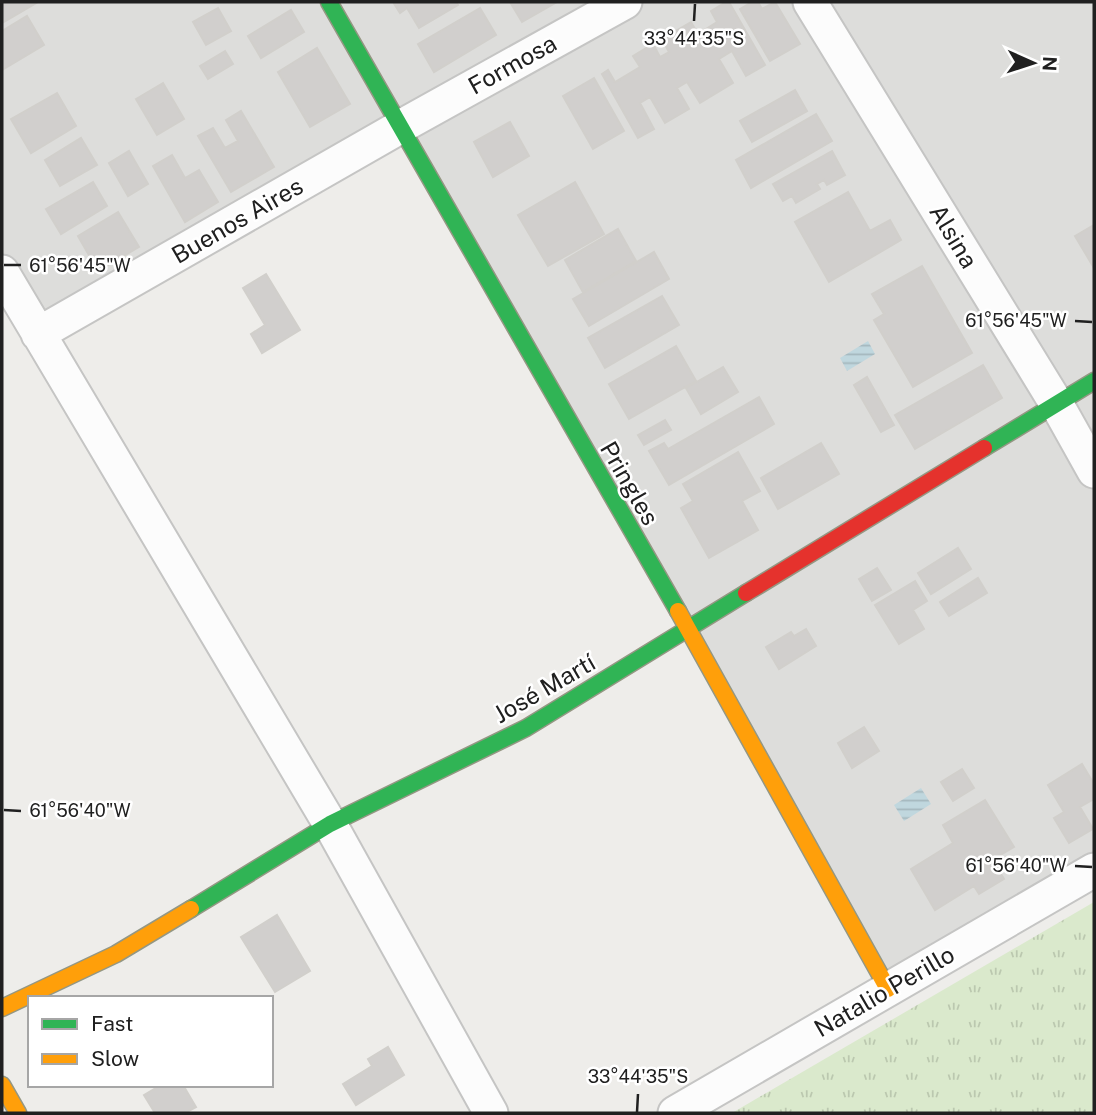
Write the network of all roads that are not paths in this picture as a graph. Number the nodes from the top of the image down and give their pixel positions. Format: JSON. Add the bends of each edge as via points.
{"nodes":[{"id":1,"x":329,"y":2,"type":"edge"},
{"id":2,"x":625,"y":2,"type":"edge"},
{"id":3,"x":810,"y":2,"type":"edge"},
{"id":4,"x":400,"y":127,"type":"junction"},
{"id":5,"x":2,"y":272,"type":"edge"},
{"id":6,"x":38,"y":334,"type":"junction"},
{"id":7,"x":1094,"y":381,"type":"edge"},
{"id":8,"x":1056,"y":403,"type":"junction"},
{"id":9,"x":1094,"y":471,"type":"edge"},
{"id":10,"x":688,"y":628,"type":"junction"},
{"id":11,"x":330,"y":824,"type":"junction"},
{"id":12,"x":1094,"y":870,"type":"edge"},
{"id":13,"x":888,"y":989,"type":"junction"},
{"id":14,"x":2,"y":1008,"type":"edge"},
{"id":15,"x":2,"y":1085,"type":"edge"},
{"id":16,"x":18,"y":1113,"type":"edge"},
{"id":17,"x":491,"y":1113,"type":"edge"},
{"id":18,"x":675,"y":1113,"type":"edge"}],
"edges":[{"from":1,"to":4,"type":"street","name":"Pringles"},
{"from":2,"to":4,"type":"street","name":"Formosa"},
{"from":3,"to":8,"type":"street","name":"Alsina"},
{"from":4,"to":6,"type":"street","name":"Buenos Aires"},
{"from":4,"to":10,"type":"street","name":"Pringles"},
{"from":5,"to":6,"type":"street"},
{"from":6,"to":11,"type":"street"},
{"from":7,"to":8,"type":"street","name":"José Martí"},
{"from":8,"to":9,"type":"street","name":"Alsina"},
{"from":8,"to":10,"type":"street","name":"José Martí"},
{"from":10,"to":11,"type":"street","name":"José Martí","via":[[526,728]]},
{"from":10,"to":13,"type":"street","name":"Pringles"},
{"from":11,"to":14,"type":"street","name":"José Martí","via":[[116,954]]},
{"from":11,"to":17,"type":"street"},
{"from":12,"to":13,"type":"street","name":"Natalio Perillo"},
{"from":13,"to":18,"type":"street","name":"Natalio Perillo"},
{"from":15,"to":16,"type":"street"}]}
